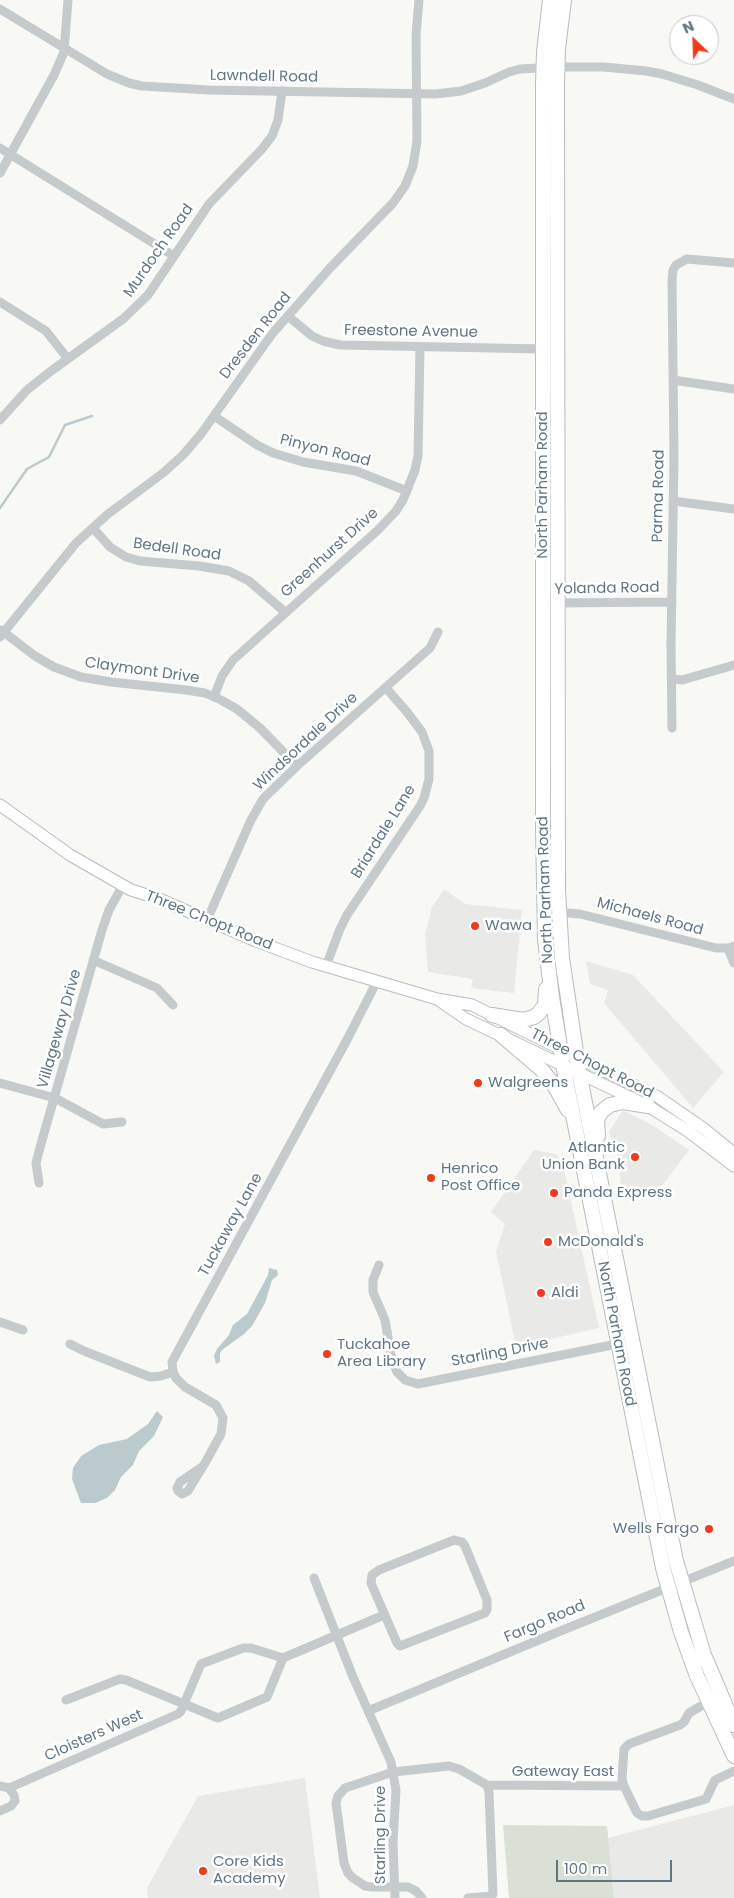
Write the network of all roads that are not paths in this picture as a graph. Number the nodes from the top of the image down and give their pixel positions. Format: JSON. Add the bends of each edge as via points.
{"nodes":[{"id":1,"x":68,"y":0,"type":"edge"},
{"id":2,"x":419,"y":0,"type":"edge"},
{"id":3,"x":550,"y":0,"type":"edge"},
{"id":4,"x":564,"y":0,"type":"edge"},
{"id":5,"x":0,"y":10,"type":"edge"},
{"id":6,"x":64,"y":49,"type":"junction"},
{"id":7,"x":550,"y":67,"type":"junction"},
{"id":8,"x":282,"y":91,"type":"junction"},
{"id":9,"x":417,"y":94,"type":"junction"},
{"id":10,"x":734,"y":99,"type":"edge"},
{"id":11,"x":0,"y":148,"type":"edge"},
{"id":12,"x":10,"y":154,"type":"junction"},
{"id":13,"x":0,"y":173,"type":"edge"},
{"id":14,"x":174,"y":256,"type":"junction"},
{"id":15,"x":734,"y":263,"type":"edge"},
{"id":16,"x":0,"y":302,"type":"edge"},
{"id":17,"x":288,"y":316,"type":"junction"},
{"id":18,"x":420,"y":347,"type":"junction"},
{"id":19,"x":550,"y":349,"type":"junction"},
{"id":20,"x":68,"y":358,"type":"junction"},
{"id":21,"x":673,"y":380,"type":"junction"},
{"id":22,"x":734,"y":389,"type":"edge"},
{"id":23,"x":214,"y":416,"type":"junction"},
{"id":24,"x":0,"y":420,"type":"edge"},
{"id":25,"x":407,"y":491,"type":"junction"},
{"id":26,"x":673,"y":501,"type":"junction"},
{"id":27,"x":734,"y":509,"type":"edge"},
{"id":28,"x":93,"y":528,"type":"junction"},
{"id":29,"x":672,"y":602,"type":"junction"},
{"id":30,"x":558,"y":603,"type":"junction"},
{"id":31,"x":543,"y":604,"type":"junction"},
{"id":32,"x":285,"y":612,"type":"junction"},
{"id":33,"x":438,"y":632,"type":"dead end"},
{"id":34,"x":1,"y":633,"type":"edge"},
{"id":35,"x":734,"y":665,"type":"edge"},
{"id":36,"x":672,"y":679,"type":"junction"},
{"id":37,"x":386,"y":688,"type":"junction"},
{"id":38,"x":214,"y":697,"type":"junction"},
{"id":39,"x":672,"y":728,"type":"dead end"},
{"id":40,"x":297,"y":766,"type":"junction"},
{"id":41,"x":0,"y":805,"type":"edge"},
{"id":42,"x":123,"y":885,"type":"junction"},
{"id":43,"x":544,"y":911,"type":"junction"},
{"id":44,"x":558,"y":911,"type":"junction"},
{"id":45,"x":207,"y":920,"type":"junction"},
{"id":46,"x":731,"y":947,"type":"edge"},
{"id":47,"x":93,"y":960,"type":"junction"},
{"id":48,"x":734,"y":963,"type":"edge"},
{"id":49,"x":326,"y":966,"type":"junction"},
{"id":50,"x":549,"y":974,"type":"junction"},
{"id":51,"x":377,"y":981,"type":"junction"},
{"id":52,"x":437,"y":999,"type":"junction"},
{"id":53,"x":173,"y":1005,"type":"dead end"},
{"id":54,"x":492,"y":1015,"type":"junction"},
{"id":55,"x":501,"y":1035,"type":"junction"},
{"id":56,"x":560,"y":1047,"type":"junction"},
{"id":57,"x":576,"y":1055,"type":"junction"},
{"id":58,"x":563,"y":1065,"type":"junction"},
{"id":59,"x":579,"y":1072,"type":"junction"},
{"id":60,"x":0,"y":1083,"type":"edge"},
{"id":61,"x":55,"y":1098,"type":"junction"},
{"id":62,"x":648,"y":1106,"type":"junction"},
{"id":63,"x":574,"y":1120,"type":"junction"},
{"id":64,"x":122,"y":1122,"type":"dead end"},
{"id":65,"x":734,"y":1156,"type":"edge"},
{"id":66,"x":734,"y":1166,"type":"edge"},
{"id":67,"x":40,"y":1183,"type":"dead end"},
{"id":68,"x":601,"y":1186,"type":"junction"},
{"id":69,"x":379,"y":1265,"type":"dead end"},
{"id":70,"x":0,"y":1322,"type":"edge"},
{"id":71,"x":24,"y":1330,"type":"dead end"},
{"id":72,"x":632,"y":1341,"type":"junction"},
{"id":73,"x":70,"y":1344,"type":"dead end"},
{"id":74,"x":618,"y":1344,"type":"junction"},
{"id":75,"x":173,"y":1372,"type":"junction"},
{"id":76,"x":202,"y":1467,"type":"dead end"},
{"id":77,"x":734,"y":1561,"type":"edge"},
{"id":78,"x":314,"y":1578,"type":"dead end"},
{"id":79,"x":674,"y":1585,"type":"junction"},
{"id":80,"x":384,"y":1615,"type":"junction"},
{"id":81,"x":336,"y":1636,"type":"junction"},
{"id":82,"x":283,"y":1658,"type":"junction"},
{"id":83,"x":66,"y":1700,"type":"dead end"},
{"id":84,"x":708,"y":1702,"type":"junction"},
{"id":85,"x":184,"y":1704,"type":"junction"},
{"id":86,"x":368,"y":1712,"type":"junction"},
{"id":87,"x":734,"y":1725,"type":"edge"},
{"id":88,"x":734,"y":1756,"type":"edge"},
{"id":89,"x":734,"y":1771,"type":"edge"},
{"id":90,"x":393,"y":1772,"type":"junction"},
{"id":91,"x":487,"y":1785,"type":"junction"},
{"id":92,"x":624,"y":1786,"type":"junction"},
{"id":93,"x":5,"y":1787,"type":"edge"},
{"id":94,"x":0,"y":1810,"type":"edge"},
{"id":95,"x":394,"y":1886,"type":"junction"},
{"id":96,"x":395,"y":1898,"type":"edge"},
{"id":97,"x":422,"y":1898,"type":"edge"},
{"id":98,"x":468,"y":1898,"type":"edge"}],
"edges":[{"from":1,"to":6,"type":"street"},
{"from":2,"to":9,"type":"street","name":"Dresden Road"},
{"from":3,"to":7,"type":"highway","name":"North Parham Road"},
{"from":4,"to":7,"type":"highway","name":"North Parham Road"},
{"from":5,"to":6,"type":"street","name":"Lawndell Road"},
{"from":6,"to":8,"type":"street","name":"Lawndell Road","via":[[107,74],[142,86]]},
{"from":6,"to":12,"type":"street","via":[[54,75]]},
{"from":7,"to":9,"type":"street","name":"Lawndell Road","via":[[509,72],[461,91]]},
{"from":7,"to":10,"type":"street","name":"Lawndell Road","via":[[646,71],[684,80]]},
{"from":7,"to":19,"type":"highway","name":"North Parham Road"},
{"from":8,"to":9,"type":"street","name":"Lawndell Road"},
{"from":8,"to":14,"type":"street","name":"Murdoch Road","via":[[272,136],[209,204]]},
{"from":9,"to":17,"type":"street","name":"Dresden Road","via":[[415,155],[405,186]]},
{"from":11,"to":12,"type":"street"},
{"from":12,"to":13,"type":"street"},
{"from":12,"to":14,"type":"street"},
{"from":14,"to":20,"type":"street","name":"Murdoch Road","via":[[138,307]]},
{"from":15,"to":21,"type":"street","name":"Parma Road","via":[[687,259],[673,270]]},
{"from":16,"to":20,"type":"street","via":[[46,331]]},
{"from":17,"to":18,"type":"street","name":"Freestone Avenue","via":[[312,336],[329,343]]},
{"from":17,"to":23,"type":"street","name":"Dresden Road"},
{"from":18,"to":19,"type":"street","name":"Freestone Avenue"},
{"from":18,"to":25,"type":"street","name":"Greenhurst Drive","via":[[418,456]]},
{"from":19,"to":30,"type":"highway","name":"North Parham Road"},
{"from":19,"to":31,"type":"highway","name":"North Parham Road"},
{"from":20,"to":24,"type":"street","name":"Murdoch Road","via":[[27,390]]},
{"from":21,"to":22,"type":"street"},
{"from":21,"to":26,"type":"street","name":"Parma Road"},
{"from":23,"to":25,"type":"street","name":"Pinyon Road","via":[[257,446],[273,453],[356,471]]},
{"from":23,"to":28,"type":"street","name":"Dresden Road","via":[[183,455]]},
{"from":25,"to":32,"type":"street","name":"Greenhurst Drive","via":[[396,511],[378,530]]},
{"from":26,"to":27,"type":"street"},
{"from":26,"to":29,"type":"street","name":"Parma Road"},
{"from":28,"to":32,"type":"street","name":"Bedell Road","via":[[110,548],[126,557],[229,571],[249,581]]},
{"from":28,"to":34,"type":"street","name":"Dresden Road","via":[[76,543]]},
{"from":29,"to":30,"type":"street","name":"Yolanda Road"},
{"from":29,"to":36,"type":"street","name":"Parma Road"},
{"from":30,"to":31,"type":"street","name":"Yolanda Road"},
{"from":30,"to":44,"type":"highway","name":"North Parham Road"},
{"from":31,"to":43,"type":"highway","name":"North Parham Road"},
{"from":32,"to":38,"type":"street","name":"Greenhurst Drive","via":[[233,660]]},
{"from":33,"to":37,"type":"street","name":"Windsordale Drive","via":[[430,648]]},
{"from":34,"to":38,"type":"street","name":"Claymont Drive","via":[[54,667],[81,677],[186,690]]},
{"from":35,"to":36,"type":"street","via":[[682,680]]},
{"from":36,"to":39,"type":"street","name":"Parma Road"},
{"from":37,"to":40,"type":"street","name":"Windsordale Drive"},
{"from":37,"to":49,"type":"street","name":"Briardale Lane","via":[[422,732],[429,751],[429,779],[420,806],[347,916]]},
{"from":38,"to":40,"type":"street","name":"Claymont Drive","via":[[245,715]]},
{"from":40,"to":45,"type":"street","name":"Windsordale Drive","via":[[256,809]]},
{"from":41,"to":42,"type":"main road","name":"Three Chopt Road","via":[[70,855]]},
{"from":42,"to":45,"type":"main road","name":"Three Chopt Road"},
{"from":42,"to":47,"type":"street","name":"Villageway Drive","via":[[109,910]]},
{"from":43,"to":44,"type":"street","name":"Michaels Road"},
{"from":43,"to":50,"type":"highway","name":"North Parham Road"},
{"from":44,"to":46,"type":"street","name":"Michaels Road","via":[[696,944]]},
{"from":44,"to":57,"type":"highway","name":"North Parham Road","via":[[565,988]]},
{"from":45,"to":49,"type":"main road","name":"Three Chopt Road"},
{"from":46,"to":48,"type":"street"},
{"from":47,"to":53,"type":"street","via":[[157,988]]},
{"from":47,"to":61,"type":"street","name":"Villageway Drive"},
{"from":49,"to":51,"type":"main road","name":"Three Chopt Road"},
{"from":50,"to":54,"type":"highway","via":[[545,1005],[539,1013],[523,1020]]},
{"from":50,"to":56,"type":"highway","name":"North Parham Road"},
{"from":51,"to":52,"type":"main road","name":"Three Chopt Road"},
{"from":51,"to":75,"type":"street","name":"Tuckaway Lane","via":[[174,1357]]},
{"from":52,"to":54,"type":"main road","name":"Three Chopt Road","via":[[472,1006]]},
{"from":52,"to":55,"type":"main road","name":"Three Chopt Road","via":[[466,1019]]},
{"from":54,"to":56,"type":"main road","name":"Three Chopt Road"},
{"from":55,"to":58,"type":"main road","name":"Three Chopt Road"},
{"from":55,"to":63,"type":"highway","via":[[542,1070]]},
{"from":56,"to":57,"type":"main road","name":"Three Chopt Road"},
{"from":56,"to":58,"type":"highway","name":"North Parham Road"},
{"from":57,"to":59,"type":"highway","name":"North Parham Road"},
{"from":57,"to":65,"type":"main road","name":"Three Chopt Road","via":[[658,1097]]},
{"from":58,"to":59,"type":"main road","name":"Three Chopt Road"},
{"from":58,"to":63,"type":"highway","name":"North Parham Road"},
{"from":59,"to":62,"type":"main road","name":"Three Chopt Road"},
{"from":59,"to":68,"type":"highway","name":"North Parham Road"},
{"from":60,"to":61,"type":"street"},
{"from":61,"to":64,"type":"street","via":[[103,1124]]},
{"from":61,"to":67,"type":"street","name":"Villageway Drive","via":[[36,1163]]},
{"from":62,"to":66,"type":"main road","name":"Three Chopt Road"},
{"from":62,"to":68,"type":"highway","via":[[615,1103],[599,1116],[596,1124],[603,1160]]},
{"from":63,"to":74,"type":"highway","name":"North Parham Road"},
{"from":68,"to":72,"type":"highway","name":"North Parham Road"},
{"from":69,"to":74,"type":"street","name":"Starling Drive","via":[[373,1292],[386,1320],[392,1360],[405,1380],[418,1384]]},
{"from":70,"to":71,"type":"street"},
{"from":72,"to":74,"type":"street","name":"Starling Drive"},
{"from":72,"to":79,"type":"highway","name":"North Parham Road"},
{"from":73,"to":75,"type":"street","via":[[150,1377]]},
{"from":74,"to":79,"type":"highway","name":"North Parham Road"},
{"from":75,"to":76,"type":"street","via":[[185,1386],[216,1405],[223,1418],[221,1434]]},
{"from":77,"to":79,"type":"street","name":"Fargo Road"},
{"from":78,"to":81,"type":"street","name":"Starling Drive"},
{"from":79,"to":84,"type":"highway","name":"North Parham Road","via":[[684,1640]]},
{"from":79,"to":86,"type":"street","name":"Fargo Road"},
{"from":79,"to":87,"type":"highway","name":"North Parham Road"},
{"from":80,"to":80,"type":"street","via":[[371,1583],[372,1575],[454,1540],[462,1542],[487,1600],[485,1613],[402,1646],[397,1643]]},
{"from":80,"to":81,"type":"street"},
{"from":81,"to":82,"type":"street"},
{"from":81,"to":86,"type":"street","name":"Starling Drive"},
{"from":82,"to":85,"type":"street","name":"Cloisters West","via":[[243,1648],[201,1664]]},
{"from":82,"to":85,"type":"street","name":"Cloisters West","via":[[265,1698],[218,1718]]},
{"from":83,"to":85,"type":"street","name":"Cloisters West","via":[[120,1679]]},
{"from":84,"to":88,"type":"highway","name":"North Parham Road"},
{"from":84,"to":92,"type":"street","name":"Gateway East","via":[[689,1713],[684,1722],[624,1748]]},
{"from":85,"to":93,"type":"street","name":"Cloisters West","via":[[178,1714]]},
{"from":86,"to":90,"type":"street","name":"Starling Drive"},
{"from":89,"to":92,"type":"street","via":[[715,1780],[706,1799],[648,1816],[637,1813]]},
{"from":90,"to":91,"type":"street","name":"Gateway East","via":[[449,1766]]},
{"from":90,"to":95,"type":"street","name":"Starling Drive","via":[[396,1790]]},
{"from":90,"to":95,"type":"street","name":"Gateway East","via":[[350,1785],[341,1791],[336,1803],[348,1873],[364,1886]]},
{"from":91,"to":92,"type":"street","name":"Gateway East"},
{"from":91,"to":98,"type":"street","via":[[494,1894]]},
{"from":93,"to":94,"type":"street","name":"Cloisters West","via":[[14,1795],[15,1801]]},
{"from":95,"to":96,"type":"street","name":"Starling Drive"},
{"from":95,"to":97,"type":"street","via":[[412,1888]]}]}
